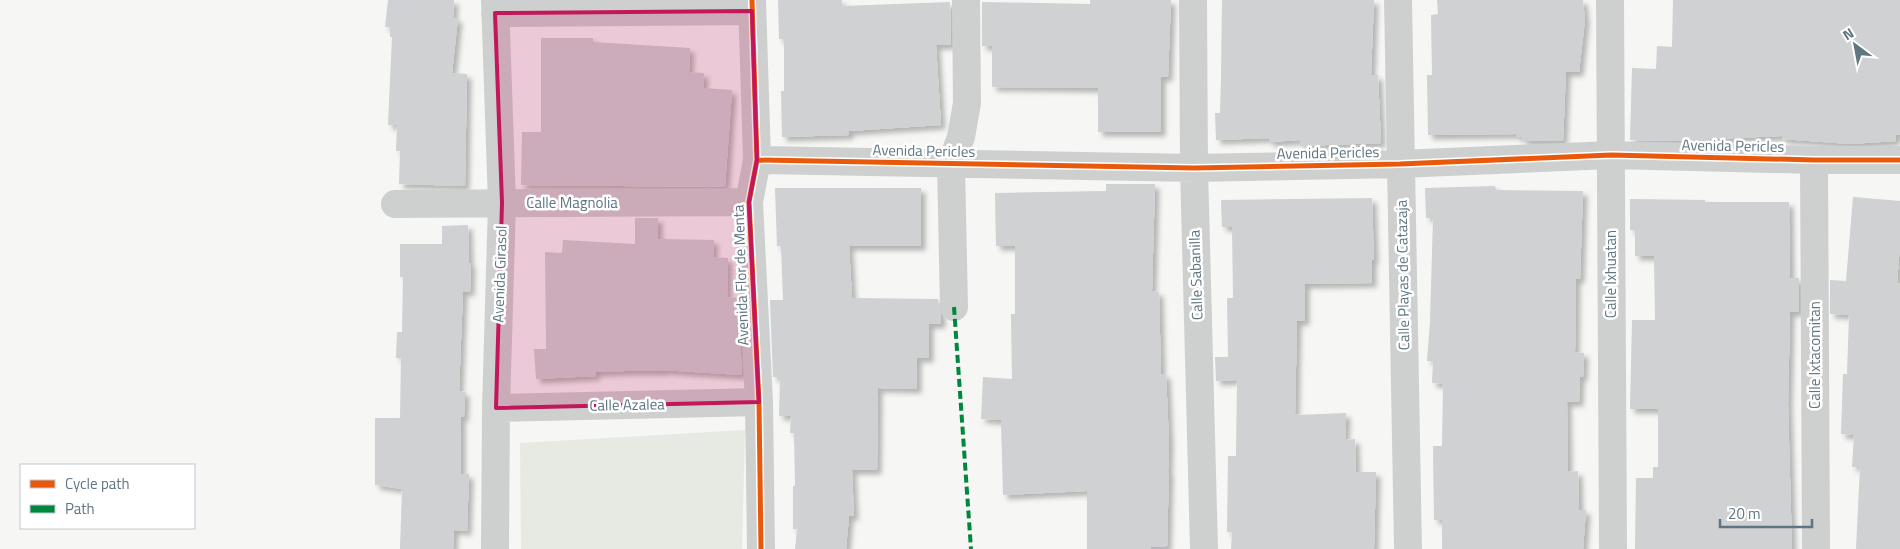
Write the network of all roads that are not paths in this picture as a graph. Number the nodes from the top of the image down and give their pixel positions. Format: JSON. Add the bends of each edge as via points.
{"nodes":[{"id":1,"x":966,"y":0,"type":"edge"},
{"id":2,"x":1194,"y":0,"type":"edge"},
{"id":3,"x":1398,"y":0,"type":"edge"},
{"id":4,"x":1610,"y":0,"type":"edge"},
{"id":5,"x":495,"y":6,"type":"edge"},
{"id":6,"x":752,"y":6,"type":"edge"},
{"id":7,"x":1611,"y":155,"type":"junction"},
{"id":8,"x":757,"y":160,"type":"junction"},
{"id":9,"x":1814,"y":160,"type":"junction"},
{"id":10,"x":1900,"y":160,"type":"edge"},
{"id":11,"x":951,"y":164,"type":"junction"},
{"id":12,"x":1400,"y":164,"type":"junction"},
{"id":13,"x":1194,"y":168,"type":"junction"},
{"id":14,"x":749,"y":202,"type":"junction"},
{"id":15,"x":502,"y":203,"type":"junction"},
{"id":16,"x":395,"y":204,"type":"dead end"},
{"id":17,"x":954,"y":307,"type":"dead end"},
{"id":18,"x":759,"y":402,"type":"junction"},
{"id":19,"x":496,"y":408,"type":"junction"},
{"id":20,"x":496,"y":549,"type":"edge"},
{"id":21,"x":761,"y":549,"type":"edge"},
{"id":22,"x":1204,"y":549,"type":"edge"},
{"id":23,"x":1408,"y":549,"type":"edge"},
{"id":24,"x":1613,"y":549,"type":"edge"},
{"id":25,"x":1816,"y":549,"type":"edge"}],
"edges":[{"from":1,"to":11,"type":"street","via":[[967,103],[961,136]]},
{"from":2,"to":13,"type":"street","name":"Calle Sabanilla"},
{"from":3,"to":12,"type":"street","name":"Calle Playas de Catazaja"},
{"from":4,"to":7,"type":"street","name":"Calle Ixhuatan"},
{"from":5,"to":6,"type":"street"},
{"from":5,"to":15,"type":"street","name":"Avenida Girasol"},
{"from":6,"to":8,"type":"street","name":"Avenida Flor de Menta"},
{"from":7,"to":9,"type":"street","name":"Avenida Pericles"},
{"from":7,"to":12,"type":"street","name":"Avenida Pericles"},
{"from":7,"to":24,"type":"street","name":"Calle Ixhuatan"},
{"from":8,"to":11,"type":"street","name":"Avenida Pericles"},
{"from":8,"to":14,"type":"street","name":"Avenida Flor de Menta"},
{"from":9,"to":10,"type":"street","name":"Avenida Pericles"},
{"from":9,"to":25,"type":"street","name":"Calle Ixtacomitan"},
{"from":11,"to":13,"type":"street","name":"Avenida Pericles"},
{"from":11,"to":17,"type":"street"},
{"from":12,"to":13,"type":"street","name":"Avenida Pericles"},
{"from":12,"to":23,"type":"street","name":"Calle Playas de Catazaja"},
{"from":13,"to":22,"type":"street","name":"Calle Sabanilla"},
{"from":14,"to":15,"type":"street","name":"Calle Magnolia"},
{"from":14,"to":18,"type":"street","name":"Avenida Flor de Menta"},
{"from":15,"to":16,"type":"street","name":"Calle Magnolia"},
{"from":15,"to":19,"type":"street","name":"Avenida Girasol"},
{"from":18,"to":19,"type":"street","name":"Calle Azalea"},
{"from":18,"to":21,"type":"street","name":"Avenida Flor de Menta"},
{"from":19,"to":20,"type":"street","name":"Avenida Girasol"}]}
